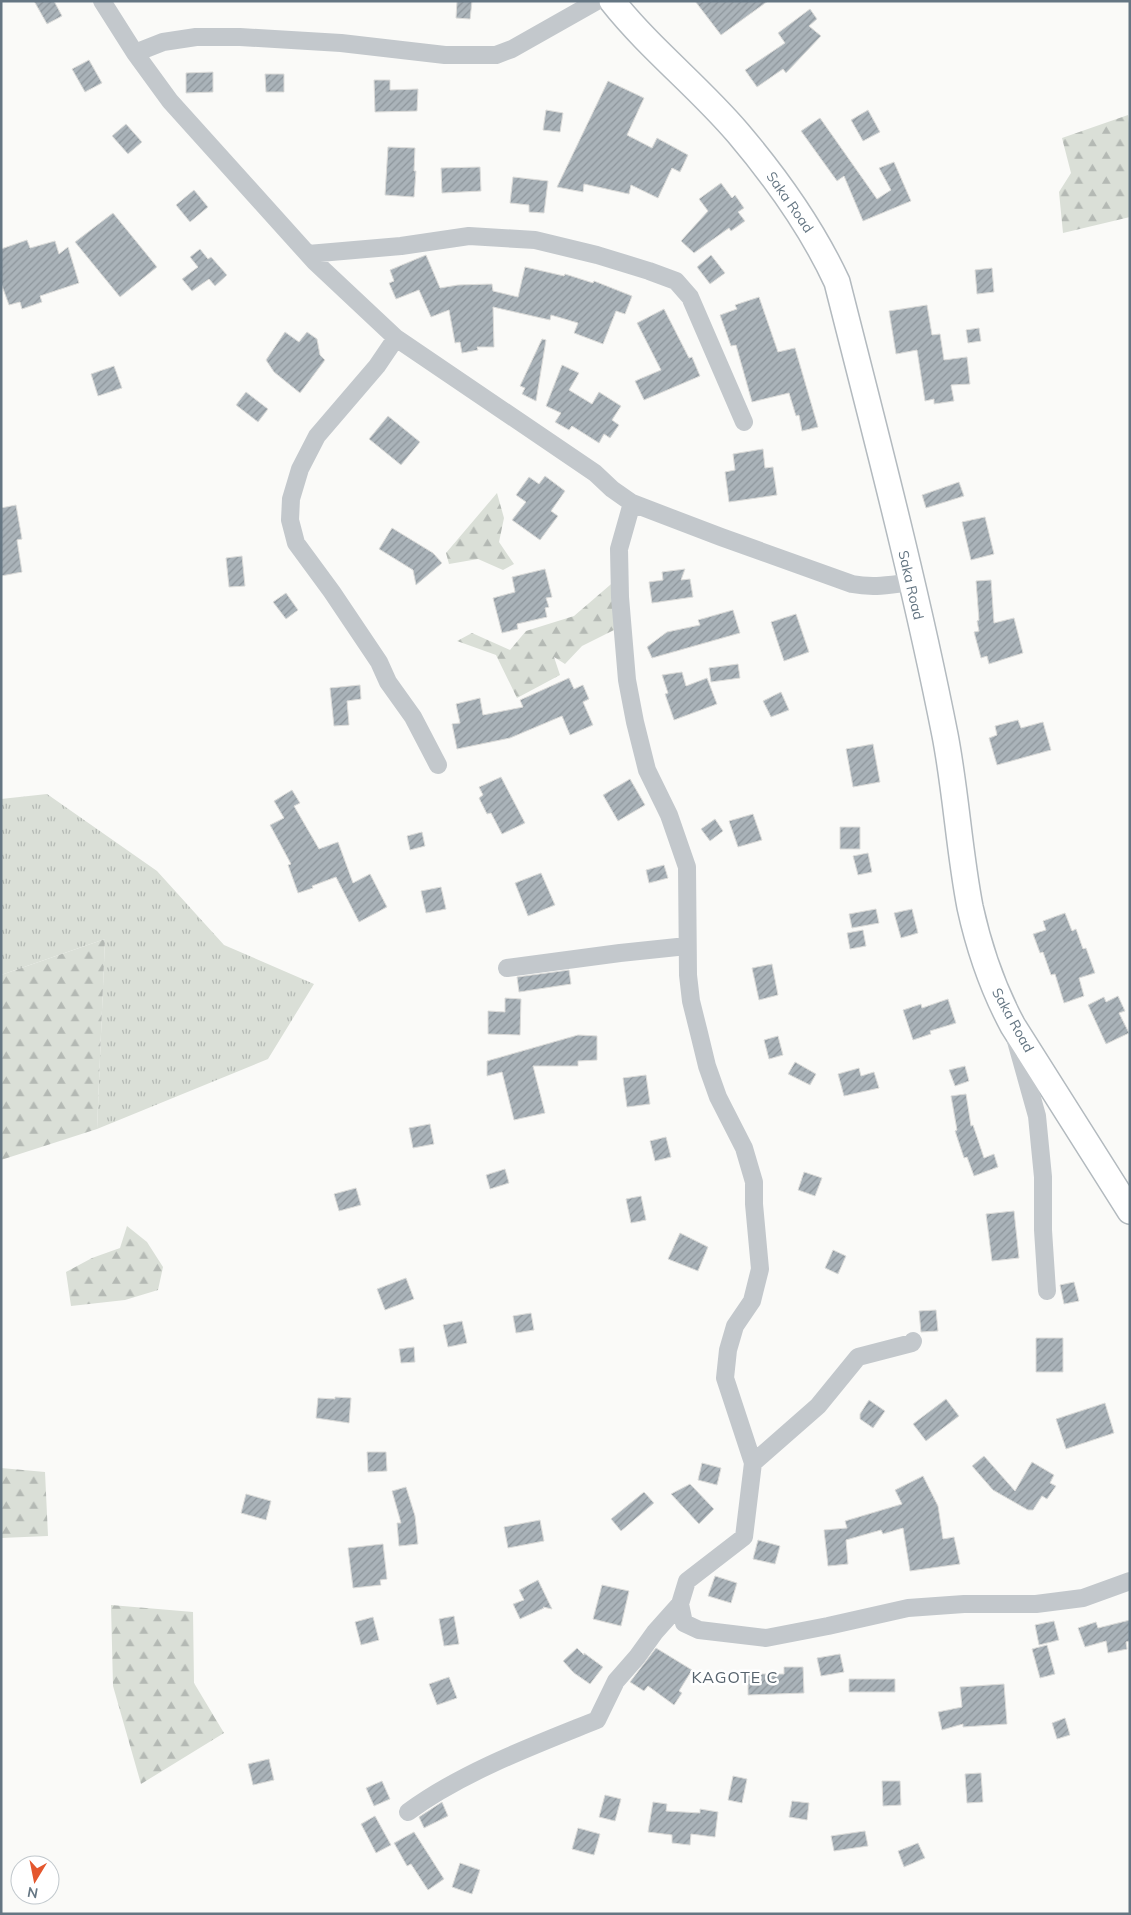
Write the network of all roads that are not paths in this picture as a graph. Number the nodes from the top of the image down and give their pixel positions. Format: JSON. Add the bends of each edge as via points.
{"nodes":[{"id":1,"x":102,"y":1,"type":"edge"},
{"id":2,"x":615,"y":3,"type":"edge"},
{"id":3,"x":135,"y":53,"type":"junction"},
{"id":4,"x":308,"y":254,"type":"junction"},
{"id":5,"x":396,"y":338,"type":"junction"},
{"id":6,"x":744,"y":422,"type":"dead end"},
{"id":7,"x":632,"y":503,"type":"junction"},
{"id":8,"x":911,"y":582,"type":"junction"},
{"id":9,"x":438,"y":766,"type":"dead end"},
{"id":10,"x":687,"y":946,"type":"junction"},
{"id":11,"x":507,"y":968,"type":"dead end"},
{"id":12,"x":1013,"y":1026,"type":"junction"},
{"id":13,"x":1130,"y":1211,"type":"edge"},
{"id":14,"x":1048,"y":1291,"type":"dead end"},
{"id":15,"x":913,"y":1340,"type":"dead end"},
{"id":16,"x":753,"y":1464,"type":"junction"},
{"id":17,"x":1130,"y":1581,"type":"edge"},
{"id":18,"x":680,"y":1604,"type":"junction"},
{"id":19,"x":408,"y":1812,"type":"dead end"}],
"edges":[{"from":1,"to":3,"type":"street"},
{"from":2,"to":3,"type":"street","via":[[496,55],[445,56],[341,43],[240,37],[196,37],[164,42]]},
{"from":2,"to":8,"type":"main road","name":"Saka Road","via":[[738,133],[781,186],[821,248],[837,282]]},
{"from":3,"to":4,"type":"street","via":[[170,101]]},
{"from":4,"to":5,"type":"street"},
{"from":4,"to":6,"type":"street","via":[[469,236],[499,237],[535,240],[658,274],[676,281],[690,297]]},
{"from":5,"to":7,"type":"street","via":[[595,473]]},
{"from":5,"to":9,"type":"street","via":[[377,366],[317,436],[300,469],[290,499],[290,520],[296,543],[379,662]]},
{"from":7,"to":8,"type":"street","via":[[852,584],[882,587]]},
{"from":7,"to":10,"type":"street","via":[[619,549],[627,680],[643,756],[687,866]]},
{"from":8,"to":12,"type":"main road","name":"Saka Road","via":[[946,737],[970,908],[998,998]]},
{"from":10,"to":11,"type":"street"},
{"from":10,"to":16,"type":"street","via":[[691,1001],[707,1066],[718,1097],[744,1148],[754,1182],[760,1270],[752,1300],[735,1326],[725,1378]]},
{"from":12,"to":13,"type":"main road","name":"Saka Road"},
{"from":12,"to":14,"type":"street","via":[[1037,1116]]},
{"from":15,"to":16,"type":"street","via":[[912,1343],[858,1357],[818,1406]]},
{"from":16,"to":18,"type":"street","via":[[744,1537],[687,1581]]},
{"from":17,"to":18,"type":"street","via":[[1083,1598],[1036,1604],[908,1608],[766,1638],[700,1630],[684,1623]]},
{"from":18,"to":19,"type":"street","via":[[616,1680],[597,1720],[469,1776]]}]}
